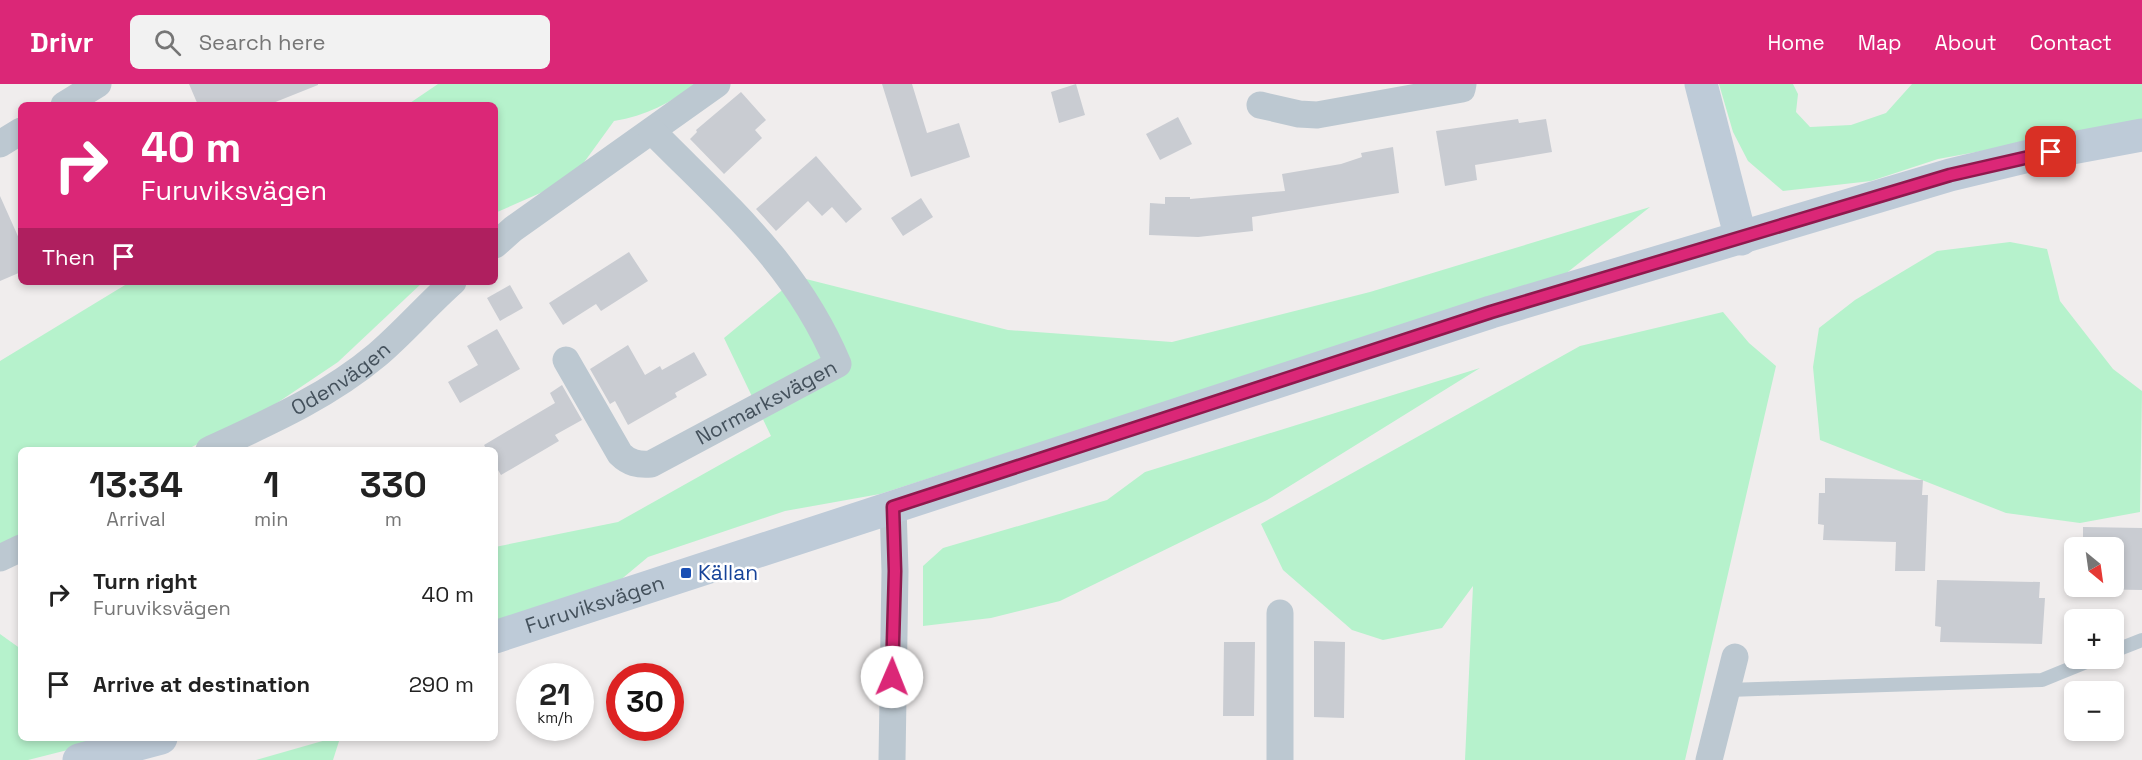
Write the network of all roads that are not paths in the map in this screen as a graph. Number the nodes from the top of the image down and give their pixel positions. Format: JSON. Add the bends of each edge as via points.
{"nodes":[{"id":1,"x":98,"y":84,"type":"edge"},
{"id":2,"x":717,"y":84,"type":"edge"},
{"id":3,"x":1463,"y":84,"type":"edge"},
{"id":4,"x":1701,"y":84,"type":"edge"},
{"id":5,"x":69,"y":102,"type":"edge"},
{"id":6,"x":1260,"y":105,"type":"dead end"},
{"id":7,"x":652,"y":131,"type":"junction"},
{"id":8,"x":18,"y":133,"type":"edge"},
{"id":9,"x":2142,"y":135,"type":"edge"},
{"id":10,"x":0,"y":144,"type":"edge"},
{"id":11,"x":1741,"y":239,"type":"junction"},
{"id":12,"x":498,"y":242,"type":"edge"},
{"id":13,"x":450,"y":285,"type":"edge"},
{"id":14,"x":566,"y":360,"type":"dead end"},
{"id":15,"x":215,"y":447,"type":"edge"},
{"id":16,"x":893,"y":507,"type":"junction"},
{"id":17,"x":18,"y":549,"type":"edge"},
{"id":18,"x":0,"y":558,"type":"edge"},
{"id":19,"x":1280,"y":613,"type":"dead end"},
{"id":20,"x":498,"y":636,"type":"edge"},
{"id":21,"x":2142,"y":640,"type":"edge"},
{"id":22,"x":2124,"y":647,"type":"edge"},
{"id":23,"x":1735,"y":657,"type":"dead end"},
{"id":24,"x":2069,"y":669,"type":"edge"},
{"id":25,"x":1728,"y":690,"type":"junction"},
{"id":26,"x":150,"y":741,"type":"edge"},
{"id":27,"x":79,"y":760,"type":"edge"},
{"id":28,"x":892,"y":760,"type":"edge"},
{"id":29,"x":1280,"y":760,"type":"edge"},
{"id":30,"x":1709,"y":760,"type":"edge"}],
"edges":[{"from":1,"to":5,"type":"street"},
{"from":2,"to":7,"type":"street"},
{"from":3,"to":6,"type":"street","via":[[1462,89],[1317,115]]},
{"from":4,"to":11,"type":"main road"},
{"from":7,"to":12,"type":"street"},
{"from":7,"to":14,"type":"street","name":"Normarksvägen","via":[[772,252],[808,303],[838,364],[651,464],[641,465],[620,454]]},
{"from":8,"to":10,"type":"street"},
{"from":9,"to":11,"type":"main road","name":"Furuviksvägen","via":[[1950,175]]},
{"from":11,"to":16,"type":"main road","name":"Furuviksvägen","via":[[1491,312]]},
{"from":13,"to":15,"type":"street","name":"Odenvägen","via":[[352,374],[303,405]]},
{"from":16,"to":20,"type":"main road","name":"Furuviksvägen"},
{"from":16,"to":28,"type":"street"},
{"from":17,"to":18,"type":"street"},
{"from":19,"to":29,"type":"street"},
{"from":21,"to":22,"type":"lane"},
{"from":23,"to":25,"type":"street"},
{"from":24,"to":25,"type":"lane","via":[[2042,680]]},
{"from":25,"to":30,"type":"street"},
{"from":26,"to":27,"type":"main road"}]}
